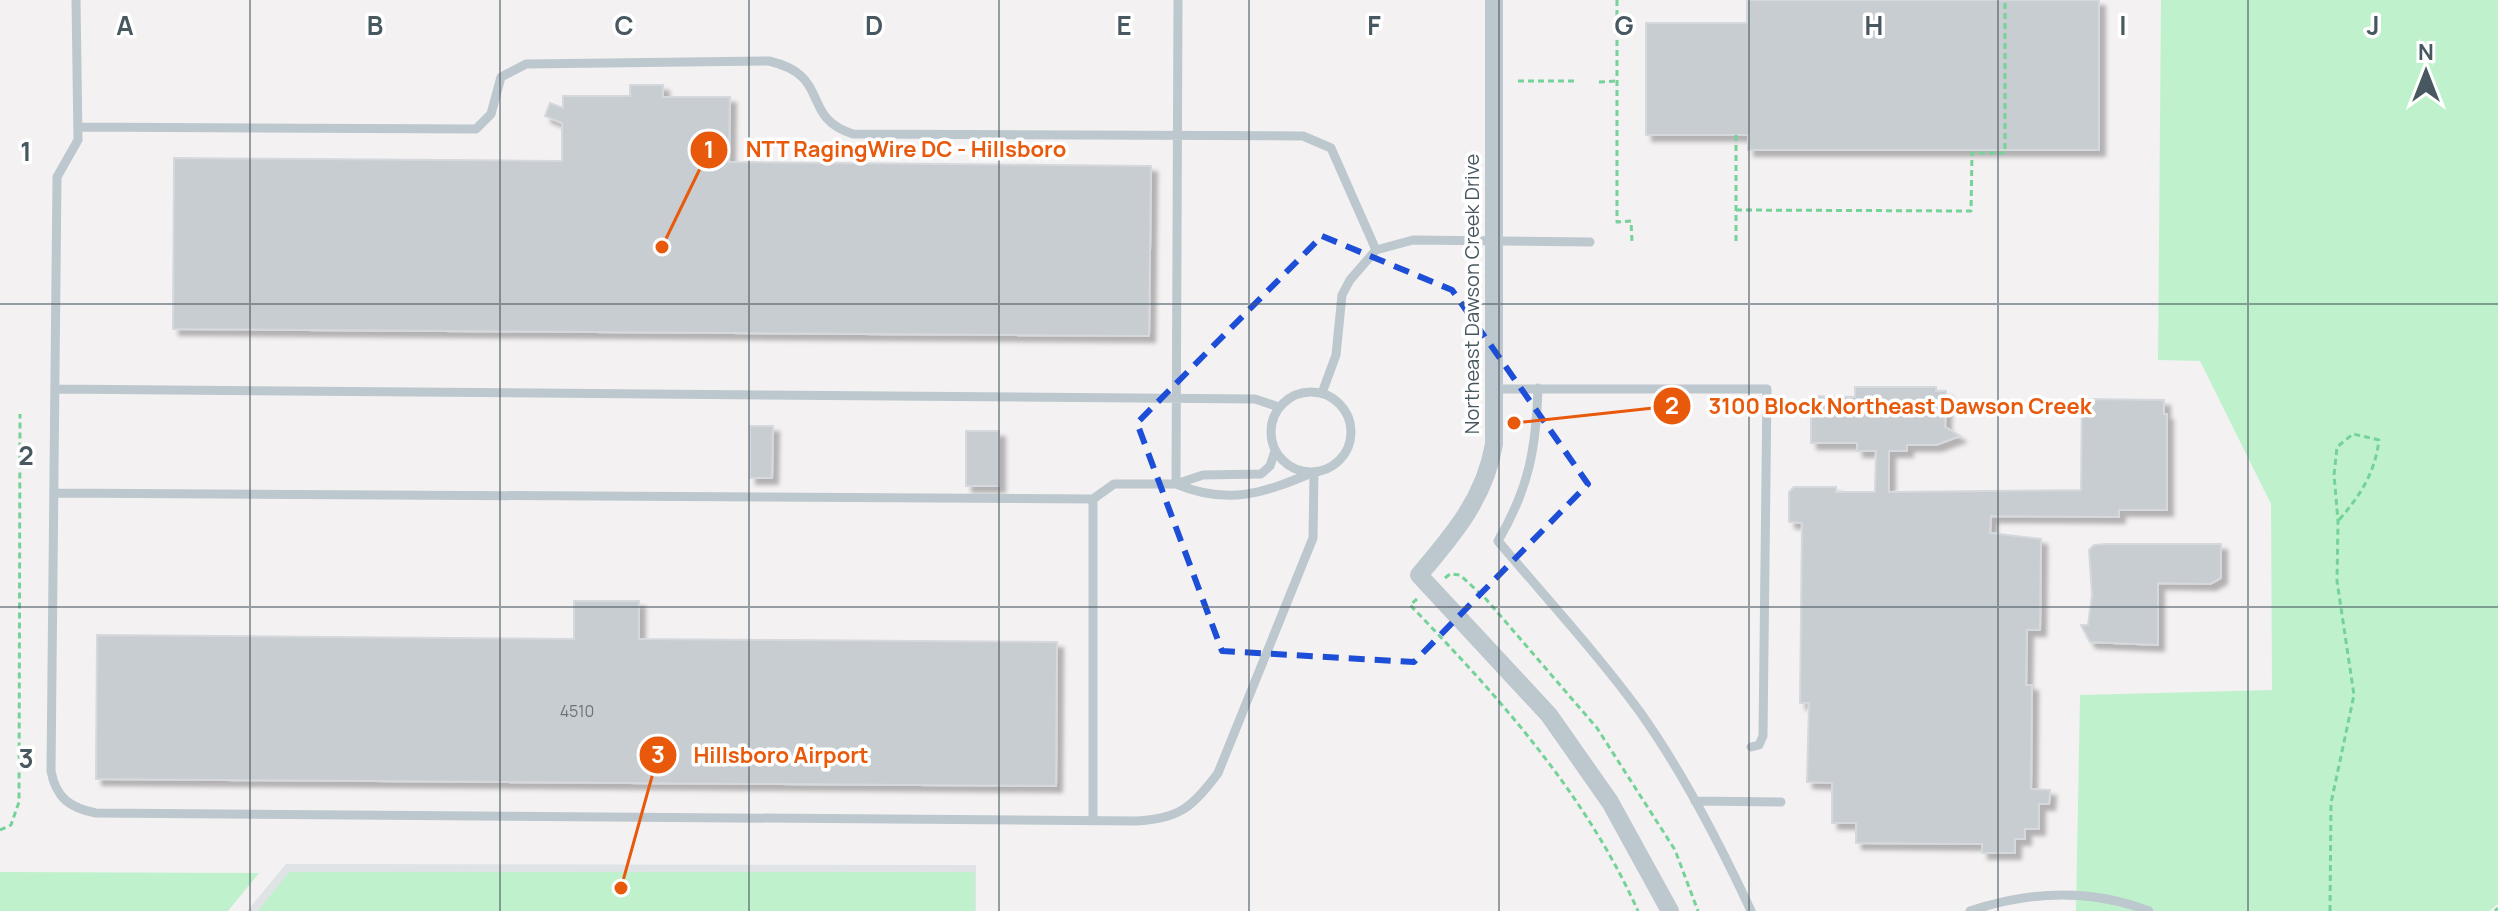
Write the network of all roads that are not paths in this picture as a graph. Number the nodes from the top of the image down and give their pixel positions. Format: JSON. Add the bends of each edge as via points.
{"nodes":[{"id":1,"x":76,"y":0,"type":"edge"},
{"id":2,"x":1178,"y":0,"type":"edge"},
{"id":3,"x":1494,"y":0,"type":"edge"},
{"id":4,"x":78,"y":127,"type":"junction"},
{"id":5,"x":1178,"y":134,"type":"junction"},
{"id":6,"x":1494,"y":242,"type":"junction"},
{"id":7,"x":1590,"y":242,"type":"dead end"},
{"id":8,"x":1376,"y":250,"type":"junction"},
{"id":9,"x":1538,"y":388,"type":"junction"},
{"id":10,"x":55,"y":389,"type":"junction"},
{"id":11,"x":1496,"y":389,"type":"junction"},
{"id":12,"x":1322,"y":393,"type":"junction"},
{"id":13,"x":1177,"y":399,"type":"junction"},
{"id":14,"x":1279,"y":407,"type":"junction"},
{"id":15,"x":1275,"y":451,"type":"junction"},
{"id":16,"x":1314,"y":472,"type":"junction"},
{"id":17,"x":1176,"y":484,"type":"junction"},
{"id":18,"x":54,"y":493,"type":"junction"},
{"id":19,"x":1093,"y":499,"type":"junction"},
{"id":20,"x":1751,"y":747,"type":"dead end"},
{"id":21,"x":1695,"y":801,"type":"junction"},
{"id":22,"x":1781,"y":802,"type":"dead end"},
{"id":23,"x":1093,"y":821,"type":"junction"},
{"id":24,"x":1670,"y":911,"type":"edge"},
{"id":25,"x":1751,"y":911,"type":"edge"},
{"id":26,"x":1970,"y":911,"type":"edge"},
{"id":27,"x":2149,"y":911,"type":"edge"}],
"edges":[{"from":1,"to":4,"type":"lane"},
{"from":2,"to":5,"type":"lane"},
{"from":3,"to":6,"type":"street","name":"Northeast Dawson Creek Drive"},
{"from":4,"to":5,"type":"lane","via":[[476,129],[491,114],[501,77],[526,64],[755,61],[800,72],[826,120],[853,134]]},
{"from":4,"to":10,"type":"lane","via":[[78,140],[57,177]]},
{"from":5,"to":8,"type":"lane","via":[[1317,139],[1331,148]]},
{"from":5,"to":13,"type":"lane"},
{"from":6,"to":7,"type":"lane"},
{"from":6,"to":8,"type":"lane","via":[[1413,240]]},
{"from":6,"to":11,"type":"street","name":"Northeast Dawson Creek Drive"},
{"from":8,"to":12,"type":"lane","via":[[1342,295],[1336,355]]},
{"from":9,"to":11,"type":"lane"},
{"from":9,"to":20,"type":"lane","via":[[1767,389],[1763,736]]},
{"from":9,"to":21,"type":"lane","via":[[1531,471],[1498,541],[1596,654]]},
{"from":10,"to":13,"type":"lane"},
{"from":10,"to":18,"type":"lane"},
{"from":11,"to":24,"type":"street","name":"Northeast Dawson Creek Drive","via":[[1494,444],[1481,489],[1471,512],[1419,575],[1549,715],[1610,802]]},
{"from":12,"to":14,"type":"lane","via":[[1291,396]]},
{"from":12,"to":16,"type":"lane","via":[[1346,413],[1350,436],[1342,458]]},
{"from":13,"to":14,"type":"lane","via":[[1255,399]]},
{"from":13,"to":17,"type":"lane"},
{"from":14,"to":15,"type":"lane","via":[[1270,436]]},
{"from":15,"to":16,"type":"lane","via":[[1299,471]]},
{"from":15,"to":17,"type":"lane","via":[[1261,474],[1203,475]]},
{"from":16,"to":17,"type":"lane","via":[[1259,495],[1204,495]]},
{"from":16,"to":23,"type":"lane","via":[[1313,538],[1218,773],[1201,796],[1171,817]]},
{"from":17,"to":19,"type":"lane","via":[[1114,484]]},
{"from":18,"to":19,"type":"lane"},
{"from":18,"to":23,"type":"lane","via":[[51,771],[59,794],[76,809]]},
{"from":19,"to":23,"type":"lane"},
{"from":21,"to":22,"type":"lane"},
{"from":21,"to":25,"type":"lane"},
{"from":26,"to":27,"type":"lane","via":[[2011,900],[2080,893]]}]}
